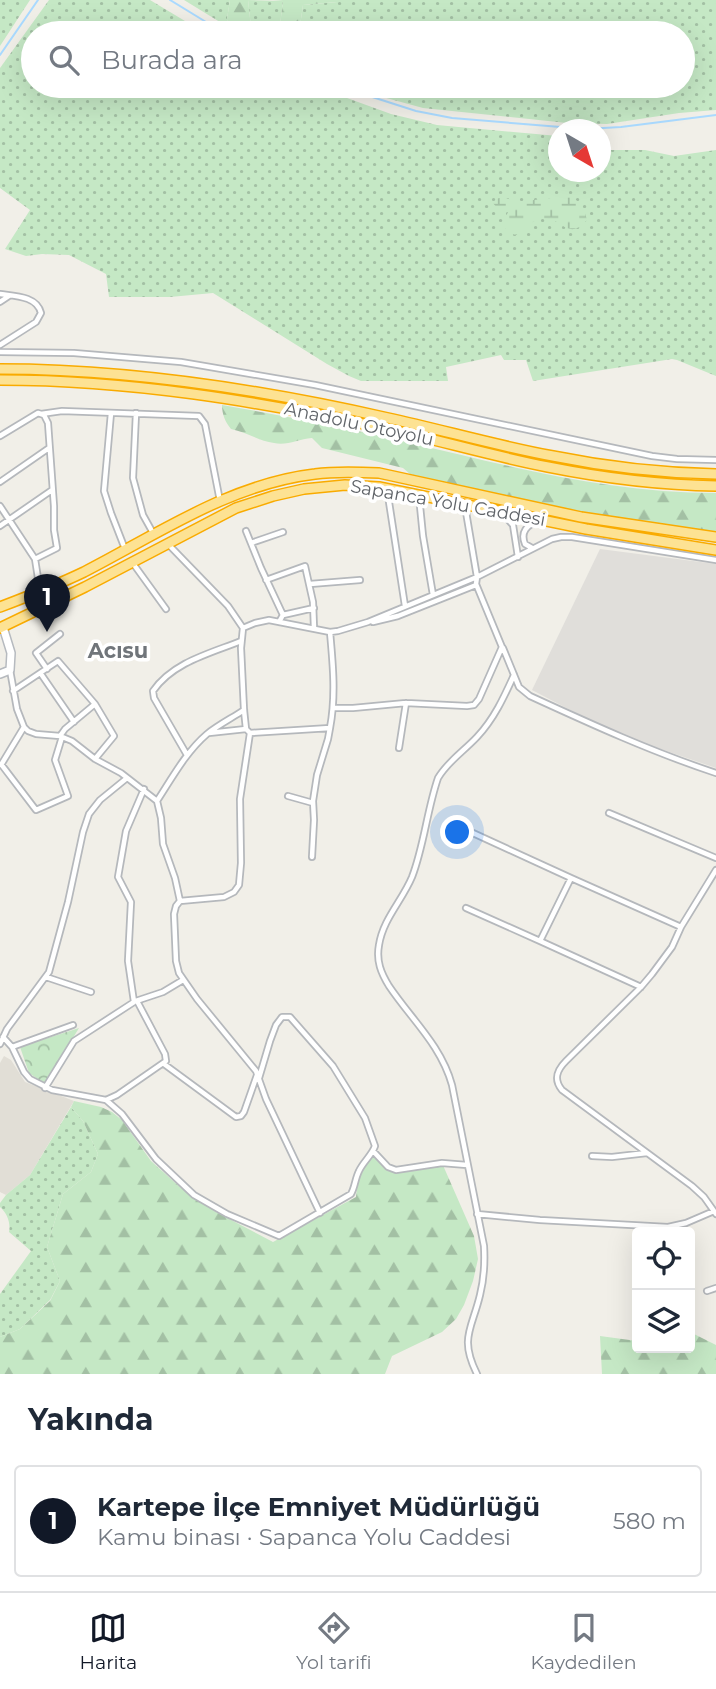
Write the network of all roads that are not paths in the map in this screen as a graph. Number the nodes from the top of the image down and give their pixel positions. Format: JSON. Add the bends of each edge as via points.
{"nodes":[{"id":1,"x":0,"y":294,"type":"edge"},
{"id":2,"x":9,"y":295,"type":"junction"},
{"id":3,"x":0,"y":302,"type":"edge"},
{"id":4,"x":0,"y":345,"type":"edge"},
{"id":5,"x":0,"y":352,"type":"edge"},
{"id":6,"x":0,"y":369,"type":"edge"},
{"id":7,"x":0,"y":380,"type":"edge"},
{"id":8,"x":111,"y":412,"type":"junction"},
{"id":9,"x":136,"y":412,"type":"junction"},
{"id":10,"x":41,"y":414,"type":"junction"},
{"id":11,"x":0,"y":436,"type":"edge"},
{"id":12,"x":50,"y":447,"type":"junction"},
{"id":13,"x":716,"y":460,"type":"edge"},
{"id":14,"x":716,"y":474,"type":"edge"},
{"id":15,"x":0,"y":482,"type":"edge"},
{"id":16,"x":716,"y":486,"type":"edge"},
{"id":17,"x":387,"y":489,"type":"junction"},
{"id":18,"x":53,"y":490,"type":"junction"},
{"id":19,"x":419,"y":496,"type":"junction"},
{"id":20,"x":220,"y":501,"type":"junction"},
{"id":21,"x":465,"y":505,"type":"junction"},
{"id":22,"x":0,"y":506,"type":"edge"},
{"id":23,"x":501,"y":512,"type":"junction"},
{"id":24,"x":542,"y":519,"type":"junction"},
{"id":25,"x":9,"y":520,"type":"junction"},
{"id":26,"x":0,"y":526,"type":"edge"},
{"id":27,"x":246,"y":531,"type":"dead end"},
{"id":28,"x":283,"y":532,"type":"dead end"},
{"id":29,"x":154,"y":534,"type":"junction"},
{"id":30,"x":716,"y":537,"type":"edge"},
{"id":31,"x":251,"y":543,"type":"junction"},
{"id":32,"x":167,"y":544,"type":"junction"},
{"id":33,"x":533,"y":548,"type":"junction"},
{"id":34,"x":126,"y":550,"type":"junction"},
{"id":35,"x":716,"y":550,"type":"edge"},
{"id":36,"x":518,"y":557,"type":"junction"},
{"id":37,"x":35,"y":559,"type":"junction"},
{"id":38,"x":716,"y":560,"type":"edge"},
{"id":39,"x":132,"y":562,"type":"junction"},
{"id":40,"x":477,"y":577,"type":"junction"},
{"id":41,"x":266,"y":580,"type":"junction"},
{"id":42,"x":360,"y":580,"type":"dead end"},
{"id":43,"x":310,"y":584,"type":"junction"},
{"id":44,"x":476,"y":584,"type":"junction"},
{"id":45,"x":40,"y":592,"type":"junction"},
{"id":46,"x":433,"y":594,"type":"junction"},
{"id":47,"x":405,"y":606,"type":"junction"},
{"id":48,"x":0,"y":607,"type":"edge"},
{"id":49,"x":314,"y":608,"type":"junction"},
{"id":50,"x":166,"y":609,"type":"dead end"},
{"id":51,"x":283,"y":615,"type":"junction"},
{"id":52,"x":279,"y":622,"type":"junction"},
{"id":53,"x":368,"y":622,"type":"junction"},
{"id":54,"x":1,"y":626,"type":"edge"},
{"id":55,"x":243,"y":628,"type":"junction"},
{"id":56,"x":314,"y":628,"type":"junction"},
{"id":57,"x":330,"y":632,"type":"junction"},
{"id":58,"x":60,"y":634,"type":"dead end"},
{"id":59,"x":241,"y":641,"type":"junction"},
{"id":60,"x":0,"y":643,"type":"edge"},
{"id":61,"x":502,"y":647,"type":"junction"},
{"id":62,"x":11,"y":653,"type":"junction"},
{"id":63,"x":47,"y":669,"type":"junction"},
{"id":64,"x":10,"y":670,"type":"junction"},
{"id":65,"x":0,"y":674,"type":"edge"},
{"id":66,"x":41,"y":674,"type":"junction"},
{"id":67,"x":514,"y":675,"type":"junction"},
{"id":68,"x":13,"y":691,"type":"junction"},
{"id":69,"x":406,"y":702,"type":"junction"},
{"id":70,"x":95,"y":704,"type":"junction"},
{"id":71,"x":334,"y":708,"type":"junction"},
{"id":72,"x":244,"y":710,"type":"junction"},
{"id":73,"x":74,"y":722,"type":"junction"},
{"id":74,"x":24,"y":727,"type":"junction"},
{"id":75,"x":330,"y":728,"type":"junction"},
{"id":76,"x":248,"y":731,"type":"junction"},
{"id":77,"x":209,"y":733,"type":"junction"},
{"id":78,"x":61,"y":736,"type":"junction"},
{"id":79,"x":399,"y":748,"type":"dead end"},
{"id":80,"x":187,"y":755,"type":"junction"},
{"id":81,"x":95,"y":758,"type":"junction"},
{"id":82,"x":1,"y":765,"type":"edge"},
{"id":83,"x":716,"y":773,"type":"edge"},
{"id":84,"x":128,"y":778,"type":"junction"},
{"id":85,"x":144,"y":789,"type":"junction"},
{"id":86,"x":288,"y":796,"type":"dead end"},
{"id":87,"x":157,"y":801,"type":"junction"},
{"id":88,"x":313,"y":803,"type":"junction"},
{"id":89,"x":609,"y":813,"type":"dead end"},
{"id":90,"x":462,"y":828,"type":"dead end"},
{"id":91,"x":312,"y":858,"type":"dead end"},
{"id":92,"x":716,"y":858,"type":"edge"},
{"id":93,"x":716,"y":870,"type":"edge"},
{"id":94,"x":571,"y":878,"type":"junction"},
{"id":95,"x":180,"y":901,"type":"junction"},
{"id":96,"x":466,"y":908,"type":"dead end"},
{"id":97,"x":681,"y":927,"type":"junction"},
{"id":98,"x":540,"y":942,"type":"junction"},
{"id":99,"x":46,"y":977,"type":"junction"},
{"id":100,"x":183,"y":980,"type":"junction"},
{"id":101,"x":641,"y":988,"type":"junction"},
{"id":102,"x":91,"y":992,"type":"dead end"},
{"id":103,"x":136,"y":1001,"type":"junction"},
{"id":104,"x":73,"y":1024,"type":"dead end"},
{"id":105,"x":1,"y":1042,"type":"edge"},
{"id":106,"x":12,"y":1047,"type":"junction"},
{"id":107,"x":164,"y":1064,"type":"junction"},
{"id":108,"x":258,"y":1077,"type":"junction"},
{"id":109,"x":45,"y":1088,"type":"junction"},
{"id":110,"x":106,"y":1100,"type":"junction"},
{"id":111,"x":373,"y":1151,"type":"junction"},
{"id":112,"x":648,"y":1153,"type":"junction"},
{"id":113,"x":592,"y":1156,"type":"dead end"},
{"id":114,"x":467,"y":1164,"type":"junction"},
{"id":115,"x":320,"y":1213,"type":"junction"},
{"id":116,"x":715,"y":1213,"type":"edge"},
{"id":117,"x":477,"y":1214,"type":"junction"},
{"id":118,"x":716,"y":1288,"type":"edge"},
{"id":119,"x":707,"y":1291,"type":"dead end"},
{"id":120,"x":477,"y":1374,"type":"edge"}],
"edges":[{"from":1,"to":2,"type":"street"},
{"from":2,"to":3,"type":"street"},
{"from":2,"to":4,"type":"street","via":[[36,303],[40,316]]},
{"from":5,"to":13,"type":"street","via":[[181,362],[652,456]]},
{"from":6,"to":14,"type":"highway","name":"Anadolu Otoyolu","via":[[200,383],[315,402],[551,456],[627,468]]},
{"from":7,"to":16,"type":"highway","name":"Anadolu Otoyolu","via":[[112,384],[197,394],[313,413],[549,467],[627,480]]},
{"from":8,"to":9,"type":"street"},
{"from":8,"to":10,"type":"street"},
{"from":8,"to":34,"type":"street","via":[[104,491]]},
{"from":9,"to":20,"type":"street","via":[[201,417]]},
{"from":9,"to":29,"type":"street","via":[[133,478]]},
{"from":10,"to":11,"type":"street"},
{"from":10,"to":12,"type":"street","via":[[48,423]]},
{"from":12,"to":15,"type":"street"},
{"from":12,"to":18,"type":"street"},
{"from":17,"to":19,"type":"highway","name":"Sapanca Yolu Caddesi"},
{"from":17,"to":32,"type":"highway","name":"Sapanca Yolu Caddesi","via":[[345,485],[273,496],[236,508]]},
{"from":17,"to":47,"type":"street"},
{"from":18,"to":25,"type":"street"},
{"from":18,"to":37,"type":"street","via":[[57,548]]},
{"from":19,"to":21,"type":"highway","name":"Sapanca Yolu Caddesi"},
{"from":19,"to":46,"type":"street"},
{"from":20,"to":29,"type":"highway","name":"Sapanca Yolu Caddesi"},
{"from":20,"to":30,"type":"highway","name":"Sapanca Yolu Caddesi","via":[[248,485],[315,474],[379,473],[581,517]]},
{"from":21,"to":23,"type":"highway","name":"Sapanca Yolu Caddesi"},
{"from":21,"to":40,"type":"street"},
{"from":22,"to":25,"type":"street"},
{"from":23,"to":24,"type":"highway","name":"Sapanca Yolu Caddesi"},
{"from":23,"to":36,"type":"street","via":[[513,525]]},
{"from":24,"to":33,"type":"street","via":[[523,533],[525,544]]},
{"from":24,"to":35,"type":"highway","name":"Sapanca Yolu Caddesi"},
{"from":25,"to":26,"type":"street"},
{"from":25,"to":37,"type":"street"},
{"from":27,"to":31,"type":"street"},
{"from":28,"to":31,"type":"street"},
{"from":29,"to":34,"type":"highway","name":"Sapanca Yolu Caddesi"},
{"from":31,"to":41,"type":"street"},
{"from":32,"to":39,"type":"highway","name":"Sapanca Yolu Caddesi"},
{"from":32,"to":55,"type":"street","via":[[228,606]]},
{"from":33,"to":36,"type":"street"},
{"from":33,"to":38,"type":"street","via":[[552,538],[567,537]]},
{"from":34,"to":45,"type":"highway","name":"Sapanca Yolu Caddesi"},
{"from":36,"to":40,"type":"street"},
{"from":37,"to":45,"type":"street"},
{"from":39,"to":50,"type":"street"},
{"from":39,"to":54,"type":"highway","name":"Sapanca Yolu Caddesi"},
{"from":40,"to":44,"type":"street"},
{"from":40,"to":46,"type":"street"},
{"from":41,"to":43,"type":"street","via":[[305,566]]},
{"from":41,"to":51,"type":"street"},
{"from":42,"to":43,"type":"street"},
{"from":43,"to":49,"type":"street"},
{"from":44,"to":53,"type":"street","via":[[398,617]]},
{"from":44,"to":61,"type":"street"},
{"from":45,"to":48,"type":"highway","name":"Sapanca Yolu Caddesi"},
{"from":46,"to":47,"type":"street"},
{"from":47,"to":53,"type":"street"},
{"from":49,"to":51,"type":"street"},
{"from":49,"to":56,"type":"street"},
{"from":51,"to":52,"type":"street"},
{"from":52,"to":55,"type":"street"},
{"from":52,"to":56,"type":"street"},
{"from":53,"to":57,"type":"street"},
{"from":54,"to":62,"type":"street"},
{"from":55,"to":59,"type":"street"},
{"from":56,"to":57,"type":"street"},
{"from":57,"to":71,"type":"street"},
{"from":58,"to":63,"type":"street","via":[[36,653]]},
{"from":59,"to":72,"type":"street"},
{"from":59,"to":80,"type":"street","via":[[180,667],[153,691]]},
{"from":60,"to":62,"type":"street"},
{"from":61,"to":67,"type":"street"},
{"from":61,"to":69,"type":"street","via":[[474,705]]},
{"from":62,"to":64,"type":"street"},
{"from":63,"to":66,"type":"street"},
{"from":63,"to":70,"type":"street","via":[[58,661]]},
{"from":64,"to":65,"type":"street"},
{"from":64,"to":68,"type":"street"},
{"from":66,"to":68,"type":"street"},
{"from":66,"to":73,"type":"street"},
{"from":67,"to":83,"type":"street","via":[[530,696],[634,744]]},
{"from":67,"to":114,"type":"street","via":[[488,724],[438,778],[408,887],[385,925],[379,946],[383,975],[448,1071]]},
{"from":68,"to":74,"type":"street"},
{"from":69,"to":71,"type":"street"},
{"from":69,"to":79,"type":"street"},
{"from":70,"to":73,"type":"street"},
{"from":70,"to":81,"type":"street","via":[[114,736]]},
{"from":71,"to":75,"type":"street"},
{"from":72,"to":76,"type":"street"},
{"from":72,"to":77,"type":"street"},
{"from":73,"to":78,"type":"street"},
{"from":74,"to":78,"type":"street","via":[[36,734]]},
{"from":74,"to":82,"type":"street"},
{"from":75,"to":76,"type":"street"},
{"from":75,"to":88,"type":"street"},
{"from":76,"to":77,"type":"street"},
{"from":76,"to":95,"type":"street","via":[[239,885],[223,897]]},
{"from":77,"to":80,"type":"street"},
{"from":78,"to":81,"type":"street"},
{"from":78,"to":82,"type":"street","via":[[55,760],[68,796],[36,810]]},
{"from":80,"to":87,"type":"street"},
{"from":81,"to":84,"type":"street"},
{"from":84,"to":85,"type":"street"},
{"from":84,"to":99,"type":"street","via":[[89,814]]},
{"from":85,"to":87,"type":"street"},
{"from":85,"to":103,"type":"street","via":[[126,831],[118,877],[131,902],[128,961]]},
{"from":86,"to":88,"type":"street"},
{"from":87,"to":95,"type":"street","via":[[164,848]]},
{"from":88,"to":91,"type":"street"},
{"from":89,"to":92,"type":"street"},
{"from":90,"to":94,"type":"street"},
{"from":93,"to":97,"type":"street"},
{"from":94,"to":97,"type":"street"},
{"from":94,"to":98,"type":"street"},
{"from":95,"to":100,"type":"street","via":[[174,909],[174,929],[176,967]]},
{"from":96,"to":98,"type":"street"},
{"from":97,"to":101,"type":"street"},
{"from":98,"to":101,"type":"street"},
{"from":99,"to":102,"type":"street"},
{"from":99,"to":105,"type":"street"},
{"from":100,"to":103,"type":"street"},
{"from":100,"to":108,"type":"street"},
{"from":101,"to":112,"type":"street","via":[[560,1067],[557,1081],[562,1090]]},
{"from":103,"to":107,"type":"street","via":[[165,1054]]},
{"from":103,"to":109,"type":"street","via":[[74,1041]]},
{"from":104,"to":106,"type":"street"},
{"from":105,"to":106,"type":"street"},
{"from":106,"to":109,"type":"street","via":[[27,1076]]},
{"from":107,"to":108,"type":"street","via":[[236,1116],[244,1112]]},
{"from":107,"to":110,"type":"street"},
{"from":108,"to":111,"type":"street","via":[[276,1024],[282,1017],[290,1017],[334,1066],[365,1118],[374,1140]]},
{"from":108,"to":115,"type":"street"},
{"from":109,"to":110,"type":"street"},
{"from":110,"to":115,"type":"street","via":[[164,1167],[216,1208],[279,1236]]},
{"from":111,"to":114,"type":"street","via":[[396,1170]]},
{"from":111,"to":115,"type":"street","via":[[360,1168],[351,1194]]},
{"from":112,"to":113,"type":"street"},
{"from":112,"to":116,"type":"street","via":[[705,1197]]},
{"from":114,"to":117,"type":"street"},
{"from":116,"to":117,"type":"street","via":[[668,1227]]},
{"from":117,"to":120,"type":"street","via":[[485,1262],[467,1344]]},
{"from":118,"to":119,"type":"street"}]}
